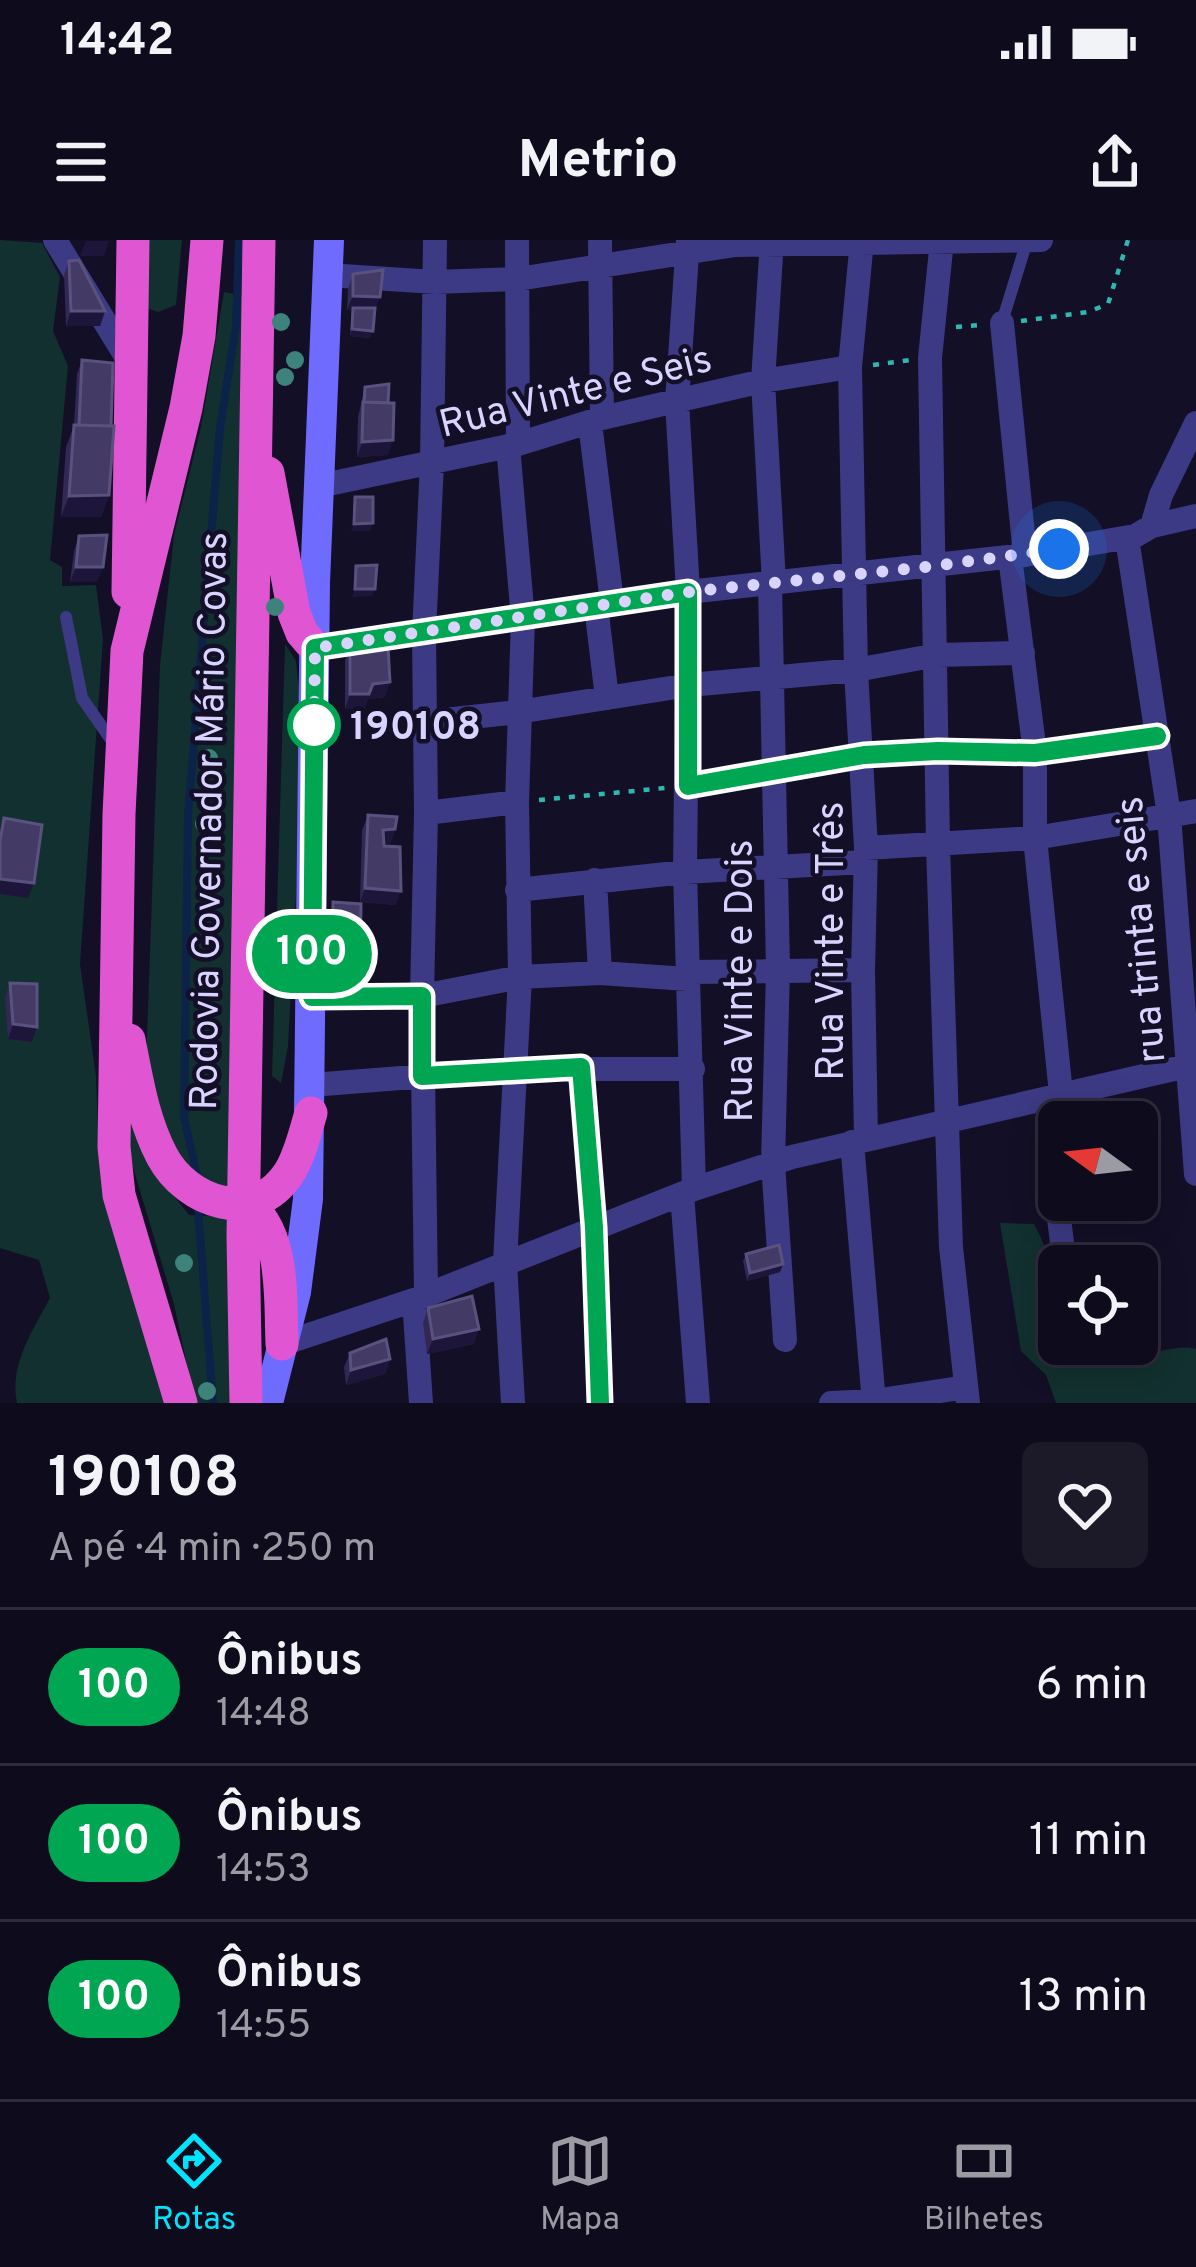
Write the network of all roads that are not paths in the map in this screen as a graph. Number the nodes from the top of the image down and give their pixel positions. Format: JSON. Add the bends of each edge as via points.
{"nodes":[{"id":1,"x":55,"y":240,"type":"edge"},
{"id":2,"x":133,"y":240,"type":"edge"},
{"id":3,"x":207,"y":240,"type":"edge"},
{"id":4,"x":259,"y":240,"type":"edge"},
{"id":5,"x":328,"y":240,"type":"edge"},
{"id":6,"x":435,"y":240,"type":"edge"},
{"id":7,"x":517,"y":240,"type":"edge"},
{"id":8,"x":600,"y":240,"type":"edge"},
{"id":9,"x":1027,"y":240,"type":"edge"},
{"id":10,"x":1041,"y":240,"type":"edge"},
{"id":11,"x":862,"y":241,"type":"edge"},
{"id":12,"x":771,"y":242,"type":"edge"},
{"id":13,"x":941,"y":242,"type":"edge"},
{"id":14,"x":687,"y":247,"type":"edge"},
{"id":15,"x":602,"y":267,"type":"junction"},
{"id":16,"x":327,"y":275,"type":"junction"},
{"id":17,"x":518,"y":279,"type":"junction"},
{"id":18,"x":434,"y":282,"type":"junction"},
{"id":19,"x":132,"y":291,"type":"junction"},
{"id":20,"x":101,"y":321,"type":"junction"},
{"id":21,"x":1002,"y":323,"type":"joint"},
{"id":22,"x":130,"y":363,"type":"junction"},
{"id":23,"x":850,"y":368,"type":"junction"},
{"id":24,"x":763,"y":381,"type":"junction"},
{"id":25,"x":677,"y":401,"type":"junction"},
{"id":26,"x":256,"y":420,"type":"junction"},
{"id":27,"x":596,"y":420,"type":"junction"},
{"id":28,"x":1196,"y":423,"type":"edge"},
{"id":29,"x":513,"y":445,"type":"junction"},
{"id":30,"x":432,"y":464,"type":"junction"},
{"id":31,"x":319,"y":487,"type":"junction"},
{"id":32,"x":1196,"y":516,"type":"edge"},
{"id":33,"x":1152,"y":526,"type":"junction"},
{"id":34,"x":1126,"y":538,"type":"junction"},
{"id":35,"x":1017,"y":556,"type":"junction"},
{"id":36,"x":934,"y":566,"type":"junction"},
{"id":37,"x":855,"y":574,"type":"junction"},
{"id":38,"x":772,"y":584,"type":"junction"},
{"id":39,"x":688,"y":592,"type":"junction"},
{"id":40,"x":604,"y":604,"type":"junction"},
{"id":41,"x":65,"y":617,"type":"dead end"},
{"id":42,"x":523,"y":619,"type":"junction"},
{"id":43,"x":424,"y":633,"type":"junction"},
{"id":44,"x":315,"y":648,"type":"junction"},
{"id":45,"x":127,"y":651,"type":"junction"},
{"id":46,"x":1023,"y":653,"type":"junction"},
{"id":47,"x":937,"y":656,"type":"junction"},
{"id":48,"x":856,"y":670,"type":"junction"},
{"id":49,"x":769,"y":675,"type":"junction"},
{"id":50,"x":688,"y":685,"type":"junction"},
{"id":51,"x":607,"y":698,"type":"junction"},
{"id":52,"x":518,"y":712,"type":"junction"},
{"id":53,"x":426,"y":722,"type":"junction"},
{"id":54,"x":1157,"y":736,"type":"junction"},
{"id":55,"x":938,"y":751,"type":"junction"},
{"id":56,"x":1035,"y":753,"type":"junction"},
{"id":57,"x":122,"y":754,"type":"junction"},
{"id":58,"x":864,"y":755,"type":"junction"},
{"id":59,"x":774,"y":770,"type":"junction"},
{"id":60,"x":688,"y":786,"type":"junction"},
{"id":61,"x":518,"y":802,"type":"junction"},
{"id":62,"x":1196,"y":811,"type":"edge"},
{"id":63,"x":426,"y":813,"type":"junction"},
{"id":64,"x":1169,"y":815,"type":"junction"},
{"id":65,"x":1035,"y":838,"type":"junction"},
{"id":66,"x":938,"y":845,"type":"junction"},
{"id":67,"x":865,"y":855,"type":"junction"},
{"id":68,"x":776,"y":866,"type":"junction"},
{"id":69,"x":685,"y":872,"type":"junction"},
{"id":70,"x":595,"y":880,"type":"junction"},
{"id":71,"x":517,"y":890,"type":"junction"},
{"id":72,"x":778,"y":969,"type":"junction"},
{"id":73,"x":862,"y":970,"type":"junction"},
{"id":74,"x":600,"y":973,"type":"junction"},
{"id":75,"x":688,"y":975,"type":"junction"},
{"id":76,"x":520,"y":977,"type":"junction"},
{"id":77,"x":117,"y":986,"type":"junction"},
{"id":78,"x":422,"y":996,"type":"junction"},
{"id":79,"x":312,"y":997,"type":"junction"},
{"id":80,"x":1191,"y":1065,"type":"edge"},
{"id":81,"x":581,"y":1067,"type":"junction"},
{"id":82,"x":517,"y":1069,"type":"junction"},
{"id":83,"x":693,"y":1069,"type":"junction"},
{"id":84,"x":422,"y":1076,"type":"junction"},
{"id":85,"x":1061,"y":1094,"type":"junction"},
{"id":86,"x":311,"y":1099,"type":"junction"},
{"id":87,"x":945,"y":1124,"type":"junction"},
{"id":88,"x":859,"y":1140,"type":"junction"},
{"id":89,"x":773,"y":1163,"type":"junction"},
{"id":90,"x":1196,"y":1174,"type":"edge"},
{"id":91,"x":688,"y":1192,"type":"junction"},
{"id":92,"x":244,"y":1202,"type":"junction"},
{"id":93,"x":594,"y":1227,"type":"junction"},
{"id":94,"x":1063,"y":1245,"type":"edge"},
{"id":95,"x":505,"y":1262,"type":"junction"},
{"id":96,"x":296,"y":1292,"type":"junction"},
{"id":97,"x":420,"y":1298,"type":"junction"},
{"id":98,"x":346,"y":1324,"type":"junction"},
{"id":99,"x":785,"y":1340,"type":"dead end"},
{"id":100,"x":282,"y":1343,"type":"junction"},
{"id":101,"x":274,"y":1395,"type":"edge"},
{"id":102,"x":967,"y":1395,"type":"edge"},
{"id":103,"x":874,"y":1402,"type":"edge"},
{"id":104,"x":181,"y":1403,"type":"edge"},
{"id":105,"x":246,"y":1403,"type":"edge"},
{"id":106,"x":421,"y":1403,"type":"edge"},
{"id":107,"x":513,"y":1403,"type":"edge"},
{"id":108,"x":600,"y":1403,"type":"edge"},
{"id":109,"x":698,"y":1403,"type":"edge"},
{"id":110,"x":831,"y":1403,"type":"edge"}],
"edges":[{"from":1,"to":20,"type":"street"},
{"from":2,"to":19,"type":"highway"},
{"from":3,"to":45,"type":"highway","name":"Rodovia Governador Mário Covas","via":[[186,408]]},
{"from":4,"to":26,"type":"highway","name":"Rodovia Governador Mário Covas"},
{"from":5,"to":16,"type":"main road"},
{"from":6,"to":18,"type":"street"},
{"from":7,"to":17,"type":"street"},
{"from":8,"to":15,"type":"street"},
{"from":9,"to":10,"type":"street"},
{"from":9,"to":13,"type":"street"},
{"from":9,"to":21,"type":"lane"},
{"from":11,"to":12,"type":"street"},
{"from":11,"to":13,"type":"street"},
{"from":11,"to":23,"type":"street","name":"Rua Vinte e Três"},
{"from":12,"to":14,"type":"street"},
{"from":12,"to":24,"type":"street","name":"Rua Vinte e Dois"},
{"from":13,"to":36,"type":"street","via":[[930,358]]},
{"from":14,"to":15,"type":"street"},
{"from":14,"to":25,"type":"street"},
{"from":15,"to":17,"type":"street"},
{"from":15,"to":27,"type":"street"},
{"from":16,"to":18,"type":"street"},
{"from":16,"to":31,"type":"main road"},
{"from":17,"to":18,"type":"street"},
{"from":17,"to":29,"type":"street"},
{"from":18,"to":30,"type":"street"},
{"from":19,"to":20,"type":"street","via":[[120,312]]},
{"from":19,"to":22,"type":"highway"},
{"from":20,"to":22,"type":"street"},
{"from":21,"to":35,"type":"street"},
{"from":22,"to":45,"type":"highway"},
{"from":23,"to":24,"type":"street","name":"Rua Vinte e Seis"},
{"from":23,"to":37,"type":"street","name":"Rua Vinte e Três"},
{"from":24,"to":25,"type":"street","name":"Rua Vinte e Seis"},
{"from":24,"to":38,"type":"street","name":"Rua Vinte e Dois"},
{"from":25,"to":27,"type":"street","name":"Rua Vinte e Seis"},
{"from":25,"to":39,"type":"street"},
{"from":26,"to":44,"type":"highway","via":[[294,613]]},
{"from":26,"to":92,"type":"highway","name":"Rodovia Governador Mário Covas"},
{"from":27,"to":29,"type":"street","name":"Rua Vinte e Seis"},
{"from":27,"to":40,"type":"street"},
{"from":28,"to":33,"type":"street"},
{"from":29,"to":30,"type":"street","name":"Rua Vinte e Seis"},
{"from":29,"to":42,"type":"street"},
{"from":30,"to":31,"type":"street","name":"Rua Vinte e Seis"},
{"from":30,"to":43,"type":"street"},
{"from":31,"to":44,"type":"main road"},
{"from":32,"to":33,"type":"street"},
{"from":33,"to":34,"type":"street"},
{"from":34,"to":35,"type":"street"},
{"from":34,"to":54,"type":"street","name":"rua trinta e seis"},
{"from":35,"to":36,"type":"street"},
{"from":35,"to":46,"type":"street"},
{"from":36,"to":37,"type":"street"},
{"from":36,"to":47,"type":"street"},
{"from":37,"to":38,"type":"street"},
{"from":37,"to":48,"type":"street","name":"Rua Vinte e Três"},
{"from":38,"to":39,"type":"street"},
{"from":38,"to":49,"type":"street","name":"Rua Vinte e Dois"},
{"from":39,"to":40,"type":"street"},
{"from":39,"to":50,"type":"street"},
{"from":40,"to":42,"type":"street"},
{"from":40,"to":51,"type":"street"},
{"from":41,"to":57,"type":"lane","via":[[82,698]]},
{"from":42,"to":43,"type":"street"},
{"from":42,"to":52,"type":"street"},
{"from":43,"to":44,"type":"street"},
{"from":43,"to":53,"type":"street"},
{"from":44,"to":79,"type":"main road"},
{"from":45,"to":57,"type":"highway","name":"Rodovia Governador Mário Covas"},
{"from":46,"to":47,"type":"street"},
{"from":46,"to":56,"type":"street"},
{"from":47,"to":48,"type":"street"},
{"from":47,"to":55,"type":"street"},
{"from":48,"to":49,"type":"street"},
{"from":48,"to":58,"type":"street","name":"Rua Vinte e Três"},
{"from":49,"to":50,"type":"street"},
{"from":49,"to":59,"type":"street","name":"Rua Vinte e Dois"},
{"from":50,"to":51,"type":"street"},
{"from":50,"to":60,"type":"street"},
{"from":51,"to":52,"type":"street"},
{"from":52,"to":53,"type":"street"},
{"from":52,"to":61,"type":"street"},
{"from":53,"to":63,"type":"street"},
{"from":54,"to":56,"type":"street"},
{"from":54,"to":64,"type":"street","name":"rua trinta e seis"},
{"from":55,"to":56,"type":"street"},
{"from":55,"to":58,"type":"street"},
{"from":55,"to":66,"type":"street"},
{"from":56,"to":65,"type":"street"},
{"from":57,"to":77,"type":"highway","name":"Rodovia Governador Mário Covas"},
{"from":58,"to":59,"type":"street"},
{"from":58,"to":67,"type":"street","name":"Rua Vinte e Três"},
{"from":59,"to":60,"type":"street"},
{"from":59,"to":68,"type":"street","name":"Rua Vinte e Dois"},
{"from":60,"to":69,"type":"street"},
{"from":61,"to":63,"type":"street"},
{"from":61,"to":71,"type":"street"},
{"from":62,"to":64,"type":"street"},
{"from":63,"to":78,"type":"street"},
{"from":64,"to":65,"type":"street"},
{"from":64,"to":80,"type":"street","name":"rua trinta e seis"},
{"from":65,"to":66,"type":"street"},
{"from":65,"to":85,"type":"street"},
{"from":66,"to":67,"type":"street"},
{"from":66,"to":87,"type":"street"},
{"from":67,"to":68,"type":"street"},
{"from":67,"to":73,"type":"street","name":"Rua Vinte e Três"},
{"from":68,"to":69,"type":"street"},
{"from":68,"to":72,"type":"street","name":"Rua Vinte e Dois"},
{"from":69,"to":70,"type":"street"},
{"from":69,"to":75,"type":"street"},
{"from":70,"to":71,"type":"street"},
{"from":70,"to":74,"type":"street"},
{"from":71,"to":76,"type":"street"},
{"from":72,"to":73,"type":"street"},
{"from":72,"to":75,"type":"street"},
{"from":72,"to":89,"type":"street","name":"Rua Vinte e Dois"},
{"from":73,"to":88,"type":"street","name":"Rua Vinte e Três"},
{"from":74,"to":75,"type":"street"},
{"from":74,"to":76,"type":"street"},
{"from":75,"to":83,"type":"street"},
{"from":76,"to":78,"type":"street"},
{"from":76,"to":82,"type":"street"},
{"from":77,"to":92,"type":"highway","via":[[146,1119],[163,1158],[197,1195]]},
{"from":77,"to":104,"type":"highway","name":"Rodovia Governador Mário Covas","via":[[119,1195]]},
{"from":78,"to":79,"type":"street"},
{"from":78,"to":84,"type":"street"},
{"from":79,"to":86,"type":"main road"},
{"from":80,"to":85,"type":"street"},
{"from":80,"to":90,"type":"street","name":"rua trinta e seis"},
{"from":81,"to":82,"type":"street"},
{"from":81,"to":83,"type":"street"},
{"from":81,"to":93,"type":"street"},
{"from":82,"to":84,"type":"street"},
{"from":82,"to":95,"type":"street"},
{"from":83,"to":91,"type":"street"},
{"from":84,"to":86,"type":"street"},
{"from":84,"to":97,"type":"street"},
{"from":85,"to":87,"type":"street"},
{"from":85,"to":94,"type":"street"},
{"from":86,"to":92,"type":"highway","via":[[290,1171],[269,1194]]},
{"from":86,"to":96,"type":"main road"},
{"from":87,"to":88,"type":"street"},
{"from":87,"to":102,"type":"street"},
{"from":88,"to":89,"type":"street"},
{"from":88,"to":103,"type":"street","name":"Rua Vinte e Três"},
{"from":89,"to":91,"type":"street"},
{"from":89,"to":99,"type":"street","name":"Rua Vinte e Dois"},
{"from":91,"to":93,"type":"street"},
{"from":91,"to":109,"type":"street"},
{"from":92,"to":100,"type":"highway","via":[[271,1237]]},
{"from":92,"to":105,"type":"highway","name":"Rodovia Governador Mário Covas"},
{"from":93,"to":95,"type":"street"},
{"from":93,"to":108,"type":"street"},
{"from":95,"to":97,"type":"street"},
{"from":95,"to":107,"type":"street"},
{"from":96,"to":98,"type":"street","via":[[315,1312]]},
{"from":96,"to":100,"type":"main road"},
{"from":97,"to":98,"type":"street"},
{"from":97,"to":106,"type":"street"},
{"from":98,"to":100,"type":"street"},
{"from":100,"to":101,"type":"main road"},
{"from":102,"to":103,"type":"street"},
{"from":103,"to":110,"type":"street"}]}
